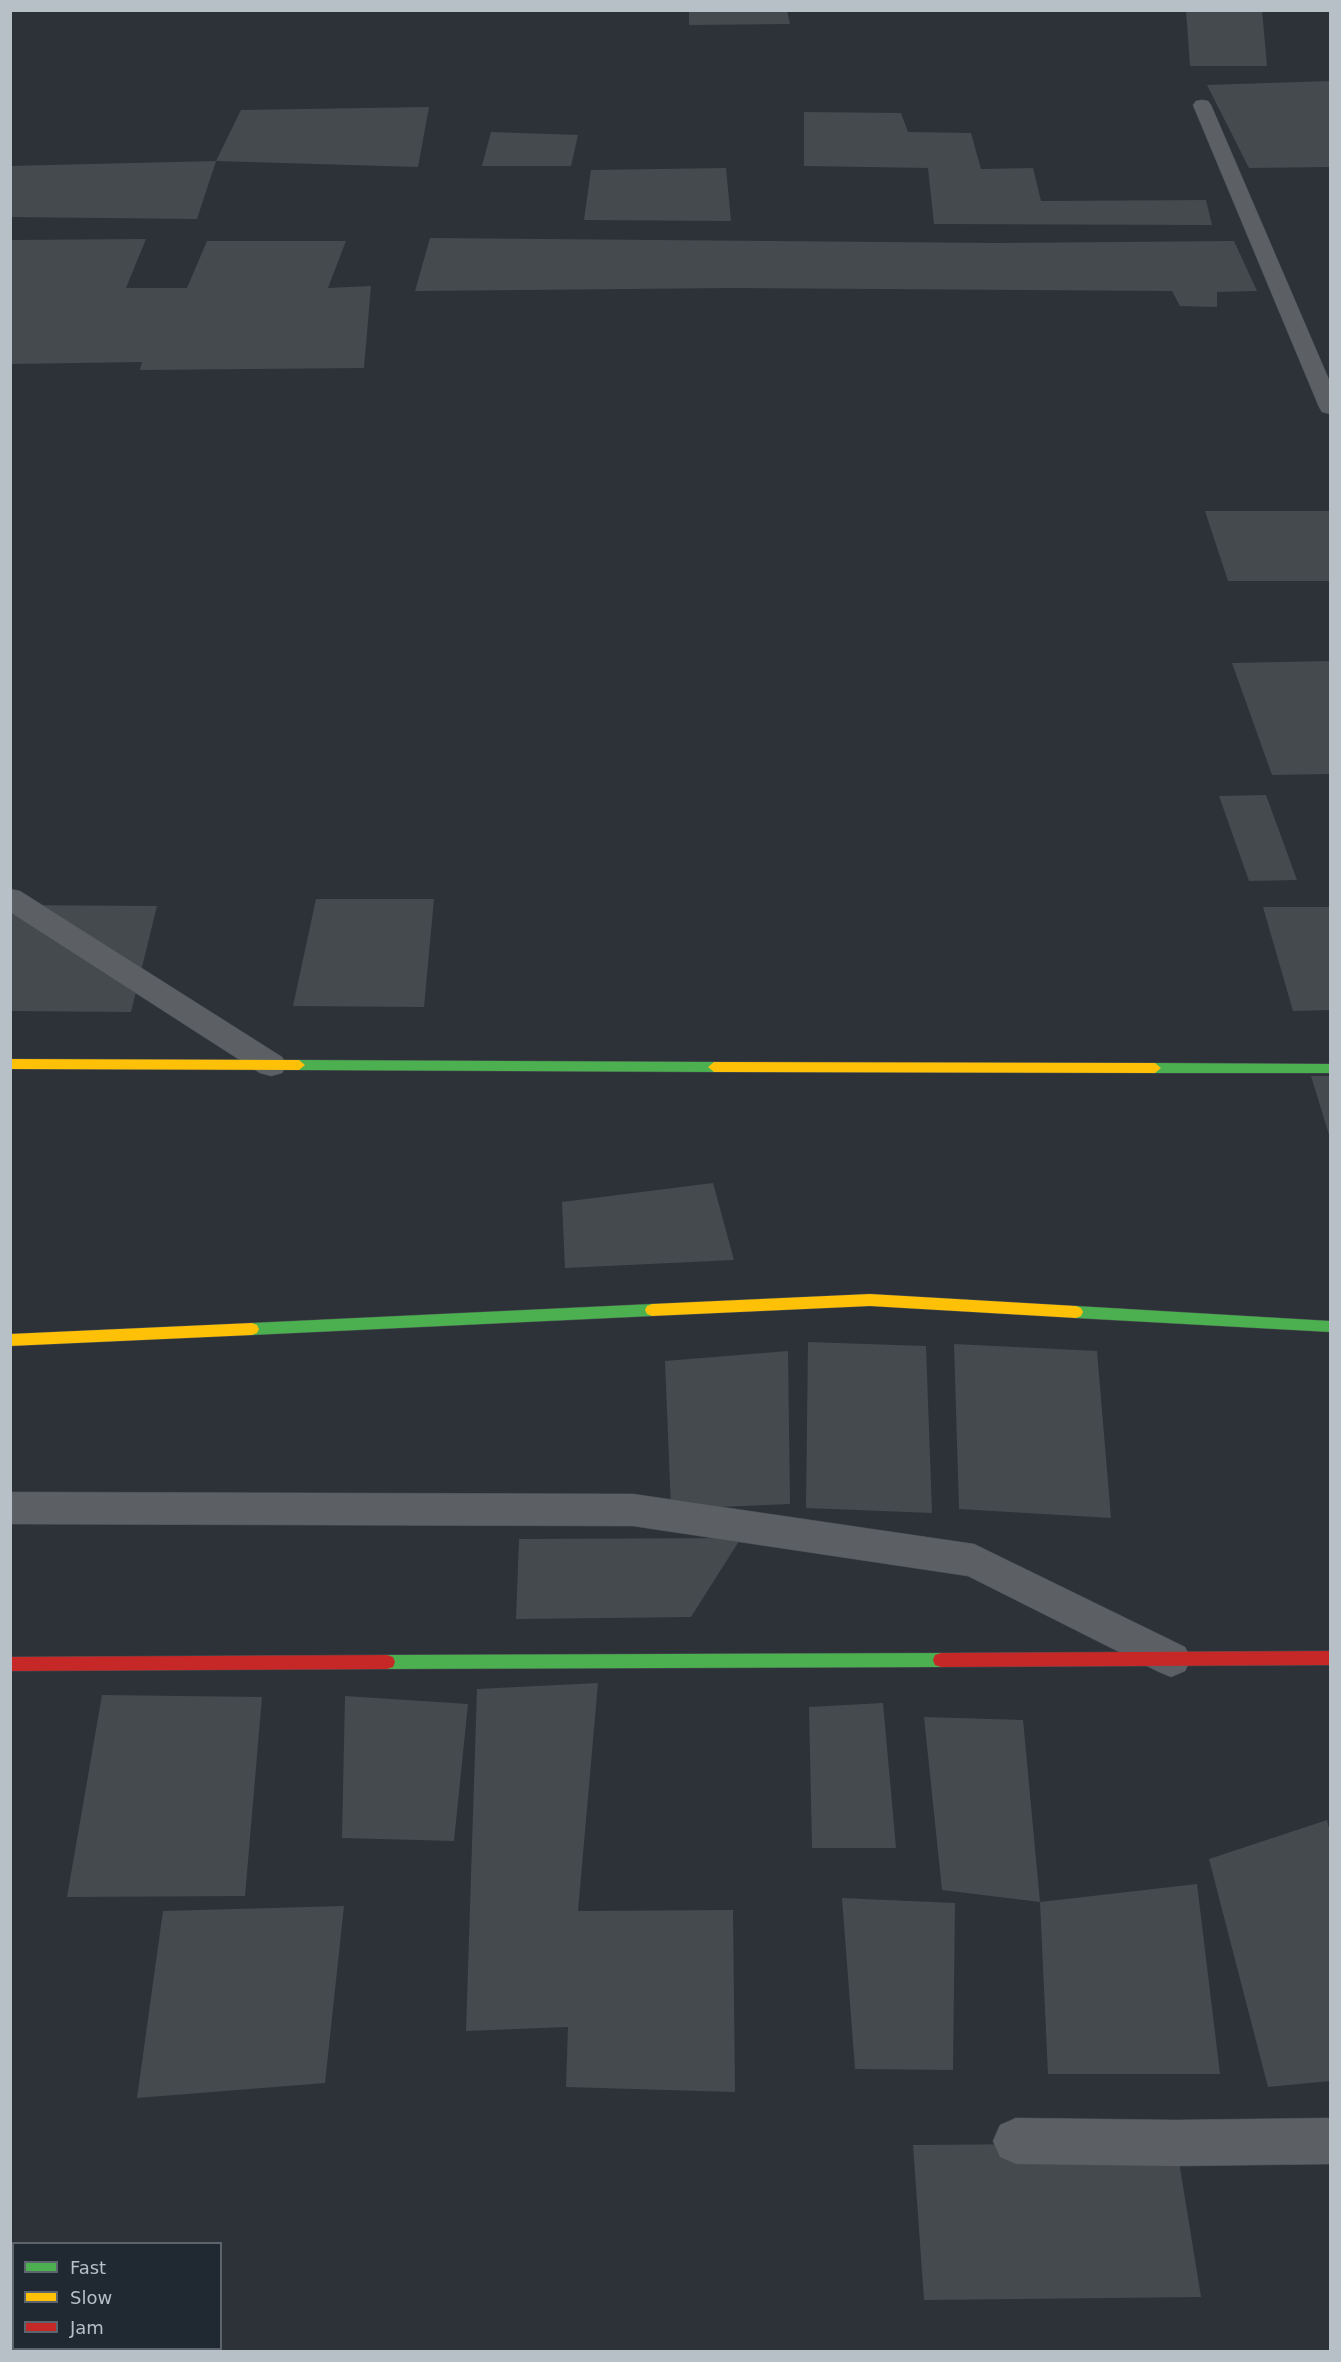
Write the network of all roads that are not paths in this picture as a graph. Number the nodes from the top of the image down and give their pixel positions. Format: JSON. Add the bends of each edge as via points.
{"nodes":[{"id":1,"x":1202,"y":105,"type":"dead end"},
{"id":2,"x":1330,"y":407,"type":"edge"},
{"id":3,"x":10,"y":898,"type":"edge"},
{"id":4,"x":10,"y":1064,"type":"edge"},
{"id":5,"x":271,"y":1065,"type":"junction"},
{"id":6,"x":1330,"y":1069,"type":"edge"},
{"id":7,"x":1330,"y":1327,"type":"edge"},
{"id":8,"x":10,"y":1340,"type":"edge"},
{"id":9,"x":10,"y":1508,"type":"edge"},
{"id":10,"x":1330,"y":1658,"type":"edge"},
{"id":11,"x":1171,"y":1659,"type":"junction"},
{"id":12,"x":10,"y":1664,"type":"edge"},
{"id":13,"x":1016,"y":2140,"type":"dead end"},
{"id":14,"x":1330,"y":2141,"type":"edge"}],
"edges":[{"from":1,"to":2,"type":"street"},
{"from":3,"to":5,"type":"street"},
{"from":4,"to":5,"type":"street"},
{"from":5,"to":6,"type":"street"},
{"from":7,"to":8,"type":"street","via":[[870,1300]]},
{"from":9,"to":11,"type":"street","via":[[633,1510],[974,1560]]},
{"from":10,"to":11,"type":"street"},
{"from":11,"to":12,"type":"street"},
{"from":13,"to":14,"type":"street"}]}
